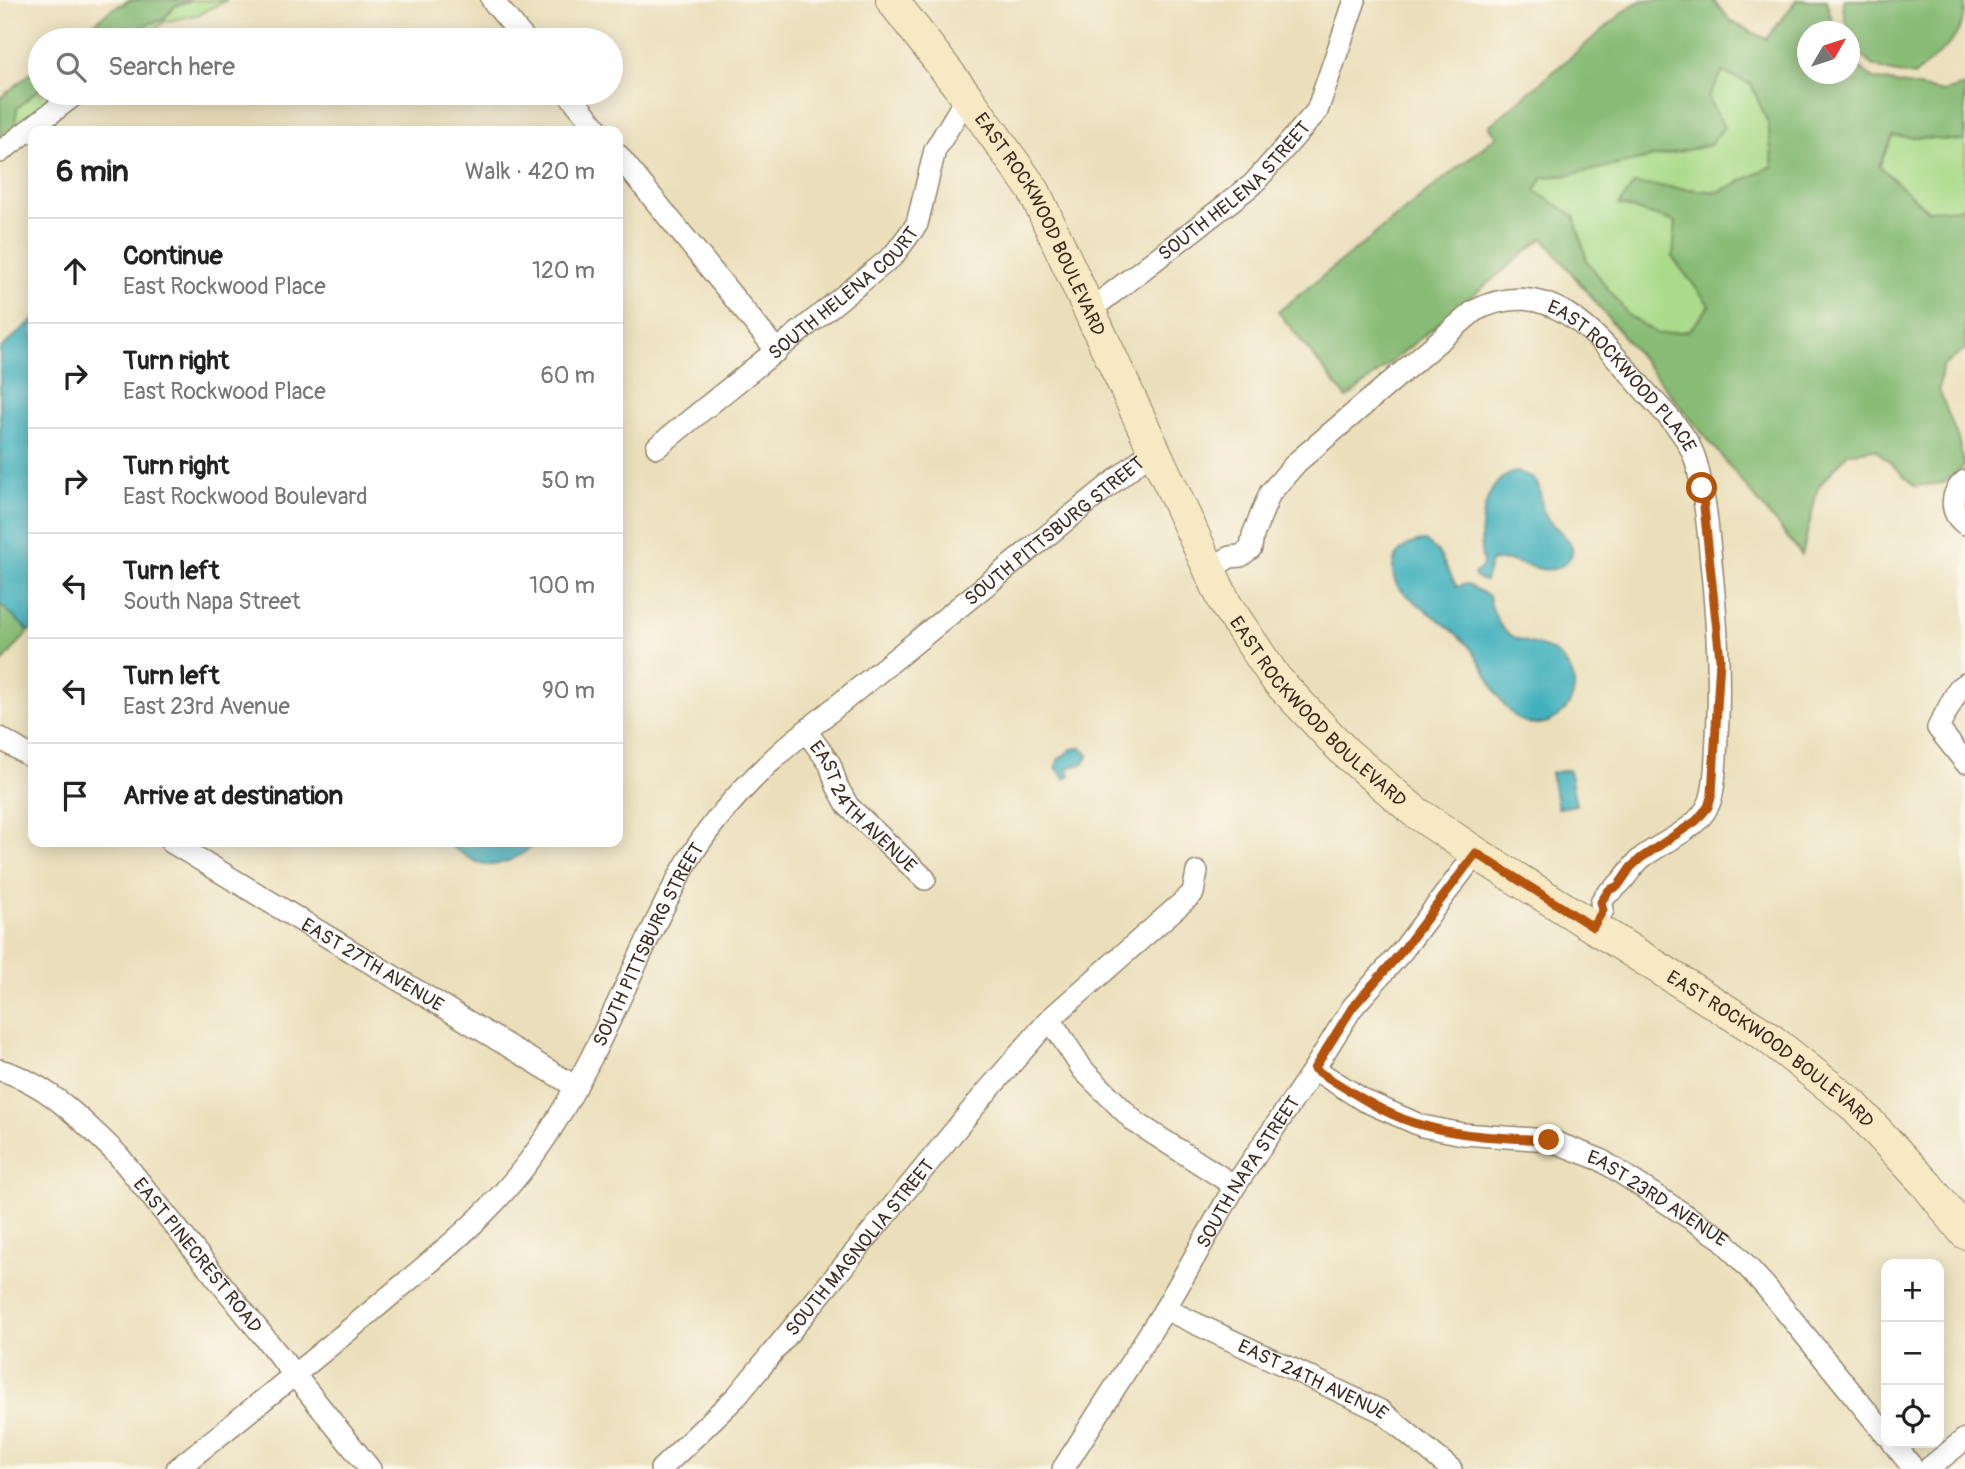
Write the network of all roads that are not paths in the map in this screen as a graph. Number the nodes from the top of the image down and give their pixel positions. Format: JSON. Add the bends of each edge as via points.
{"nodes":[{"id":1,"x":492,"y":0,"type":"edge"},
{"id":2,"x":892,"y":0,"type":"edge"},
{"id":3,"x":1355,"y":0,"type":"edge"},
{"id":4,"x":515,"y":28,"type":"edge"},
{"id":5,"x":967,"y":96,"type":"junction"},
{"id":6,"x":61,"y":105,"type":"edge"},
{"id":7,"x":578,"y":105,"type":"edge"},
{"id":8,"x":33,"y":126,"type":"edge"},
{"id":9,"x":595,"y":126,"type":"edge"},
{"id":10,"x":28,"y":130,"type":"edge"},
{"id":11,"x":0,"y":152,"type":"edge"},
{"id":12,"x":623,"y":161,"type":"edge"},
{"id":13,"x":1089,"y":311,"type":"junction"},
{"id":14,"x":777,"y":351,"type":"junction"},
{"id":15,"x":657,"y":447,"type":"dead end"},
{"id":16,"x":1154,"y":449,"type":"junction"},
{"id":17,"x":1965,"y":481,"type":"edge"},
{"id":18,"x":1965,"y":524,"type":"edge"},
{"id":19,"x":1220,"y":563,"type":"junction"},
{"id":20,"x":1965,"y":684,"type":"edge"},
{"id":21,"x":806,"y":731,"type":"junction"},
{"id":22,"x":0,"y":738,"type":"edge"},
{"id":23,"x":28,"y":755,"type":"edge"},
{"id":24,"x":1965,"y":762,"type":"edge"},
{"id":25,"x":179,"y":847,"type":"edge"},
{"id":26,"x":1476,"y":853,"type":"junction"},
{"id":27,"x":1196,"y":872,"type":"dead end"},
{"id":28,"x":925,"y":879,"type":"dead end"},
{"id":29,"x":1598,"y":918,"type":"junction"},
{"id":30,"x":1049,"y":1019,"type":"junction"},
{"id":31,"x":1314,"y":1069,"type":"junction"},
{"id":32,"x":0,"y":1070,"type":"edge"},
{"id":33,"x":576,"y":1087,"type":"junction"},
{"id":34,"x":1235,"y":1186,"type":"junction"},
{"id":35,"x":1965,"y":1233,"type":"edge"},
{"id":36,"x":1165,"y":1309,"type":"junction"},
{"id":37,"x":294,"y":1376,"type":"junction"},
{"id":38,"x":1881,"y":1429,"type":"edge"},
{"id":39,"x":1965,"y":1439,"type":"edge"},
{"id":40,"x":1897,"y":1448,"type":"edge"},
{"id":41,"x":177,"y":1469,"type":"edge"},
{"id":42,"x":370,"y":1469,"type":"edge"},
{"id":43,"x":661,"y":1469,"type":"edge"},
{"id":44,"x":1063,"y":1469,"type":"edge"},
{"id":45,"x":1451,"y":1469,"type":"edge"},
{"id":46,"x":1914,"y":1469,"type":"edge"},
{"id":47,"x":1928,"y":1469,"type":"edge"}],
"edges":[{"from":1,"to":4,"type":"street"},
{"from":2,"to":5,"type":"street","name":"EAST ROCKWOOD BOULEVARD"},
{"from":3,"to":13,"type":"street","name":"SOUTH HELENA STREET","via":[[1317,111],[1252,184]]},
{"from":5,"to":13,"type":"street","name":"EAST ROCKWOOD BOULEVARD","via":[[1034,191]]},
{"from":5,"to":14,"type":"street","name":"SOUTH HELENA COURT","via":[[934,150],[917,224],[893,256]]},
{"from":6,"to":8,"type":"street"},
{"from":7,"to":9,"type":"street"},
{"from":10,"to":11,"type":"street"},
{"from":12,"to":14,"type":"street"},
{"from":13,"to":16,"type":"street","name":"EAST ROCKWOOD BOULEVARD"},
{"from":14,"to":15,"type":"street","name":"SOUTH HELENA COURT"},
{"from":16,"to":19,"type":"street","name":"EAST ROCKWOOD BOULEVARD"},
{"from":16,"to":21,"type":"street","name":"SOUTH PITTSBURG STREET"},
{"from":17,"to":18,"type":"street","via":[[1956,489],[1953,505]]},
{"from":19,"to":26,"type":"street","name":"EAST ROCKWOOD BOULEVARD","via":[[1226,605],[1276,679],[1345,752],[1404,803]]},
{"from":19,"to":29,"type":"street","name":"EAST ROCKWOOD PLACE","via":[[1251,548],[1270,493],[1297,462],[1474,311],[1511,299],[1534,302],[1570,315],[1599,338],[1682,433],[1695,460],[1706,517],[1720,659],[1715,770],[1708,807],[1696,821],[1631,867],[1618,886],[1619,897],[1612,909]]},
{"from":20,"to":24,"type":"street","via":[[1938,728]]},
{"from":21,"to":28,"type":"street","name":"EAST 24TH AVENUE","via":[[827,757],[848,806]]},
{"from":21,"to":33,"type":"street","name":"SOUTH PITTSBURG STREET","via":[[741,792],[682,871]]},
{"from":22,"to":23,"type":"street"},
{"from":25,"to":33,"type":"street","name":"EAST 27TH AVENUE"},
{"from":26,"to":29,"type":"street","name":"EAST ROCKWOOD BOULEVARD"},
{"from":26,"to":31,"type":"street","name":"SOUTH NAPA STREET","via":[[1403,950],[1352,1008]]},
{"from":27,"to":30,"type":"street","name":"SOUTH MAGNOLIA STREET","via":[[1193,893]]},
{"from":29,"to":35,"type":"street","name":"EAST ROCKWOOD BOULEVARD","via":[[1765,1035],[1852,1104]]},
{"from":30,"to":34,"type":"street","via":[[1083,1070],[1135,1122]]},
{"from":30,"to":43,"type":"street","name":"SOUTH MAGNOLIA STREET","via":[[737,1396]]},
{"from":31,"to":34,"type":"street","name":"SOUTH NAPA STREET"},
{"from":31,"to":38,"type":"street","name":"EAST 23RD AVENUE","via":[[1365,1101],[1422,1126],[1549,1140],[1601,1160],[1722,1239]]},
{"from":32,"to":37,"type":"street","name":"EAST PINECREST ROAD","via":[[16,1074],[74,1111],[118,1155]]},
{"from":33,"to":37,"type":"street","name":"SOUTH PITTSBURG STREET","via":[[546,1138],[500,1199]]},
{"from":34,"to":36,"type":"street","name":"SOUTH NAPA STREET"},
{"from":36,"to":44,"type":"street","name":"SOUTH NAPA STREET"},
{"from":36,"to":45,"type":"street","name":"EAST 24TH AVENUE","via":[[1381,1411]]},
{"from":37,"to":41,"type":"street","name":"SOUTH PITTSBURG STREET"},
{"from":37,"to":42,"type":"street","name":"EAST PINECREST ROAD"},
{"from":39,"to":47,"type":"street"},
{"from":40,"to":46,"type":"street"}]}
